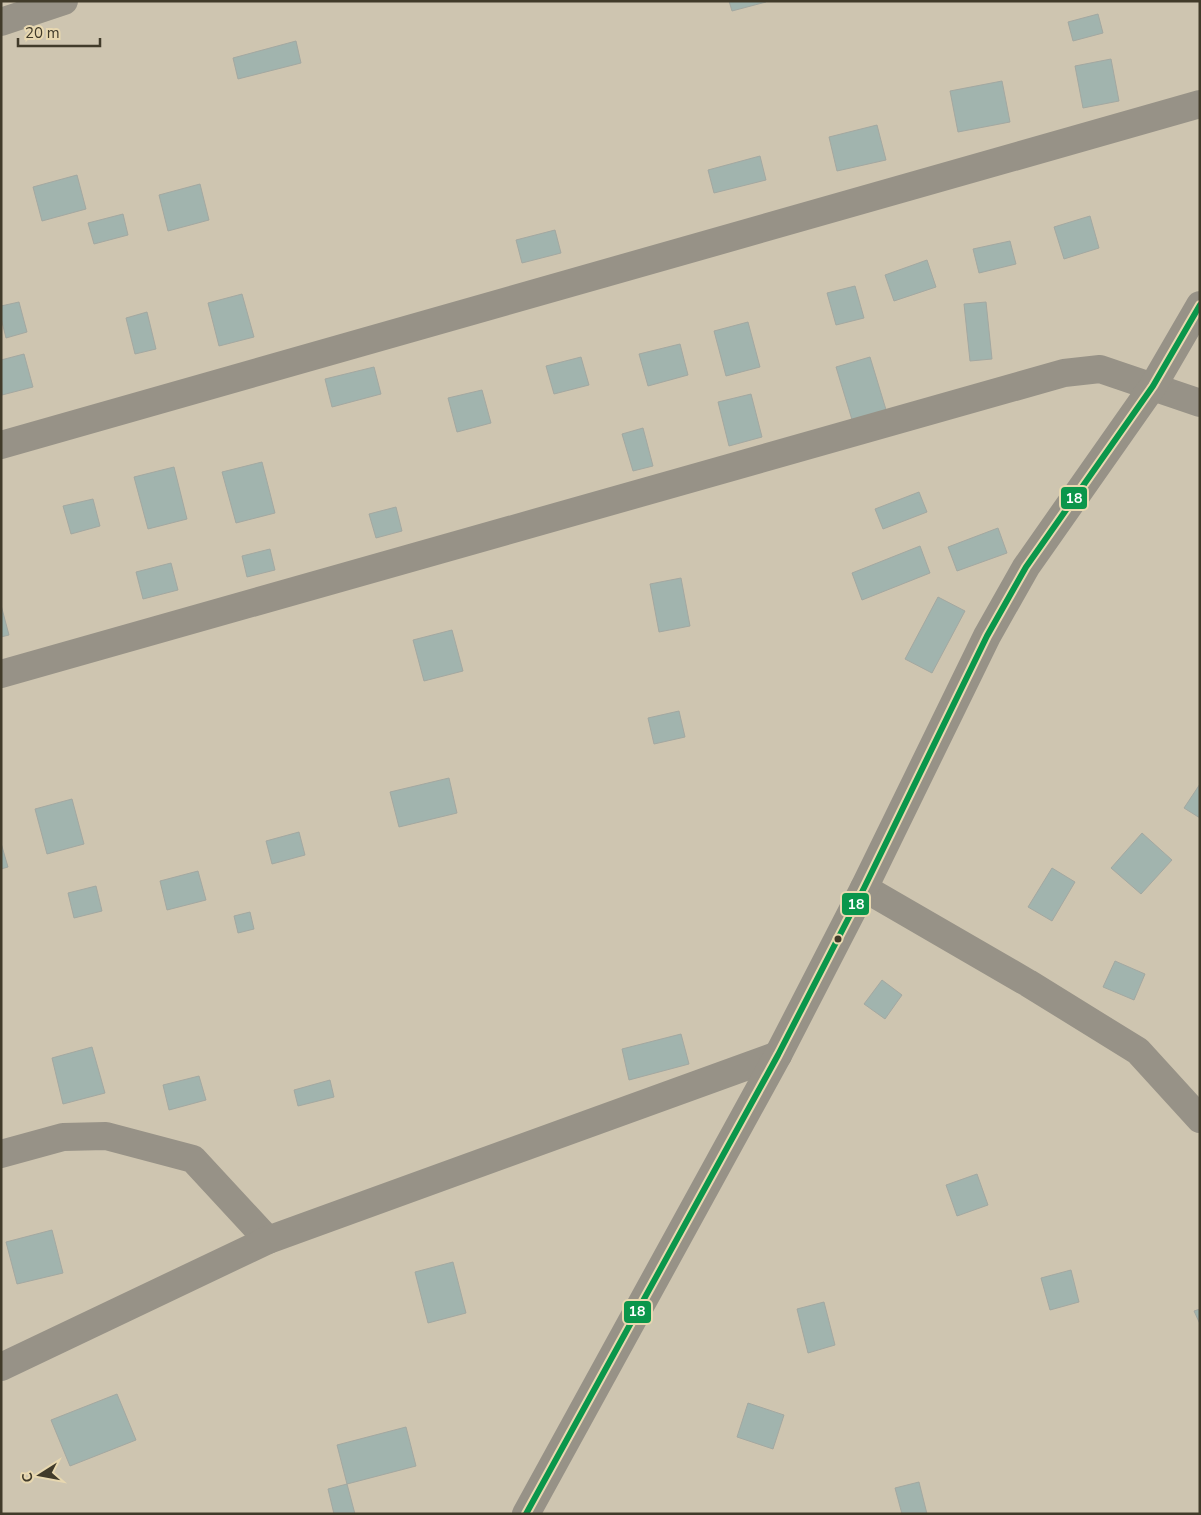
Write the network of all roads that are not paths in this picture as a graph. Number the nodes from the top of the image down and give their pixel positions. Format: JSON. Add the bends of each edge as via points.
{"nodes":[{"id":1,"x":64,"y":1,"type":"edge"},
{"id":2,"x":1,"y":22,"type":"edge"},
{"id":3,"x":1200,"y":104,"type":"edge"},
{"id":4,"x":1200,"y":305,"type":"edge"},
{"id":5,"x":1153,"y":386,"type":"junction"},
{"id":6,"x":1200,"y":403,"type":"edge"},
{"id":7,"x":1,"y":445,"type":"edge"},
{"id":8,"x":1,"y":674,"type":"edge"},
{"id":9,"x":864,"y":888,"type":"junction"},
{"id":10,"x":778,"y":1055,"type":"junction"},
{"id":11,"x":1200,"y":1119,"type":"edge"},
{"id":12,"x":1,"y":1154,"type":"edge"},
{"id":13,"x":268,"y":1240,"type":"junction"},
{"id":14,"x":1,"y":1367,"type":"edge"},
{"id":15,"x":526,"y":1514,"type":"edge"}],
"edges":[{"from":1,"to":2,"type":"street"},
{"from":3,"to":7,"type":"street"},
{"from":4,"to":5,"type":"street"},
{"from":5,"to":6,"type":"street"},
{"from":5,"to":8,"type":"street","via":[[1100,369],[1064,373]]},
{"from":5,"to":9,"type":"street","via":[[1026,567],[987,636]]},
{"from":9,"to":10,"type":"street"},
{"from":9,"to":11,"type":"street","via":[[1138,1052]]},
{"from":10,"to":13,"type":"street"},
{"from":10,"to":15,"type":"street"},
{"from":12,"to":13,"type":"street","via":[[63,1137],[106,1136],[193,1159]]},
{"from":13,"to":14,"type":"street"}]}
